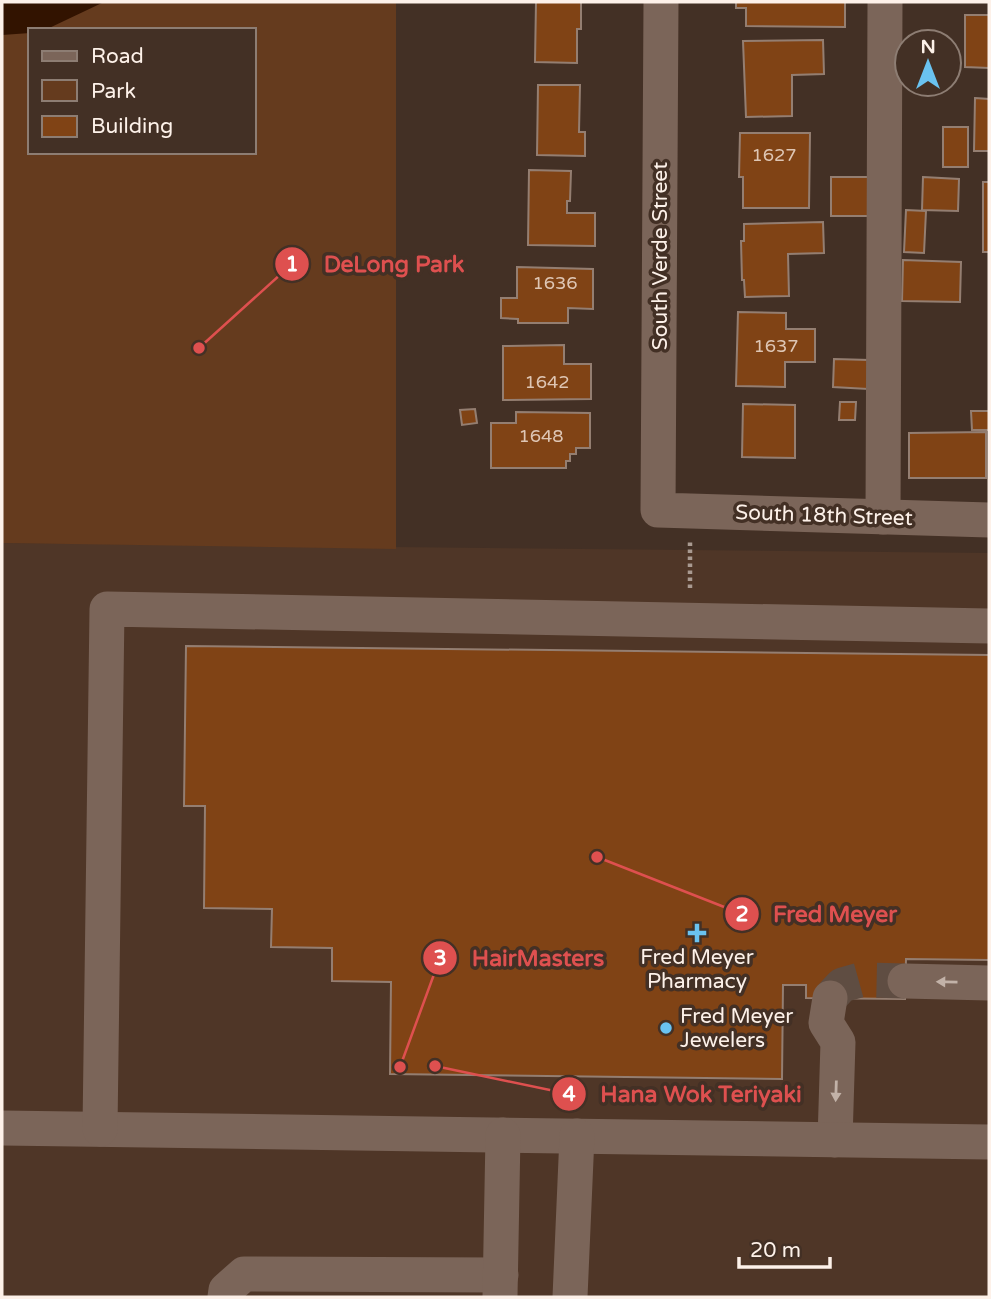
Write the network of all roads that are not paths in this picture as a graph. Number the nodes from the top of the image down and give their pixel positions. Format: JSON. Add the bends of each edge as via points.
{"nodes":[{"id":1,"x":662,"y":2,"type":"edge"},
{"id":2,"x":885,"y":2,"type":"edge"},
{"id":3,"x":674,"y":511,"type":"joint"},
{"id":4,"x":883,"y":517,"type":"junction"},
{"id":5,"x":989,"y":520,"type":"edge"},
{"id":6,"x":989,"y":626,"type":"edge"},
{"id":7,"x":905,"y":981,"type":"tunnel mouth"},
{"id":8,"x":989,"y":983,"type":"edge"},
{"id":9,"x":830,"y":998,"type":"dead end"},
{"id":10,"x":2,"y":1128,"type":"edge"},
{"id":11,"x":100,"y":1129,"type":"junction"},
{"id":12,"x":503,"y":1135,"type":"junction"},
{"id":13,"x":577,"y":1136,"type":"junction"},
{"id":14,"x":835,"y":1140,"type":"junction"},
{"id":15,"x":989,"y":1142,"type":"edge"},
{"id":16,"x":501,"y":1286,"type":"edge"},
{"id":17,"x":225,"y":1297,"type":"edge"},
{"id":18,"x":570,"y":1297,"type":"edge"}],
"edges":[{"from":1,"to":3,"type":"street","name":"South Verde Street"},
{"from":2,"to":4,"type":"street"},
{"from":3,"to":4,"type":"street","name":"South 18th Street"},
{"from":4,"to":5,"type":"street","name":"South 18th Street"},
{"from":6,"to":11,"type":"street","via":[[107,609]]},
{"from":8,"to":7,"type":"street","one_way":true},
{"from":9,"to":14,"type":"street","one_way":true,"via":[[826,1023],[838,1042]]},
{"from":10,"to":11,"type":"street"},
{"from":11,"to":12,"type":"street"},
{"from":12,"to":13,"type":"street"},
{"from":12,"to":16,"type":"street"},
{"from":13,"to":14,"type":"street"},
{"from":13,"to":18,"type":"street"},
{"from":14,"to":15,"type":"street"},
{"from":16,"to":17,"type":"street","via":[[244,1274],[226,1290]]}]}
